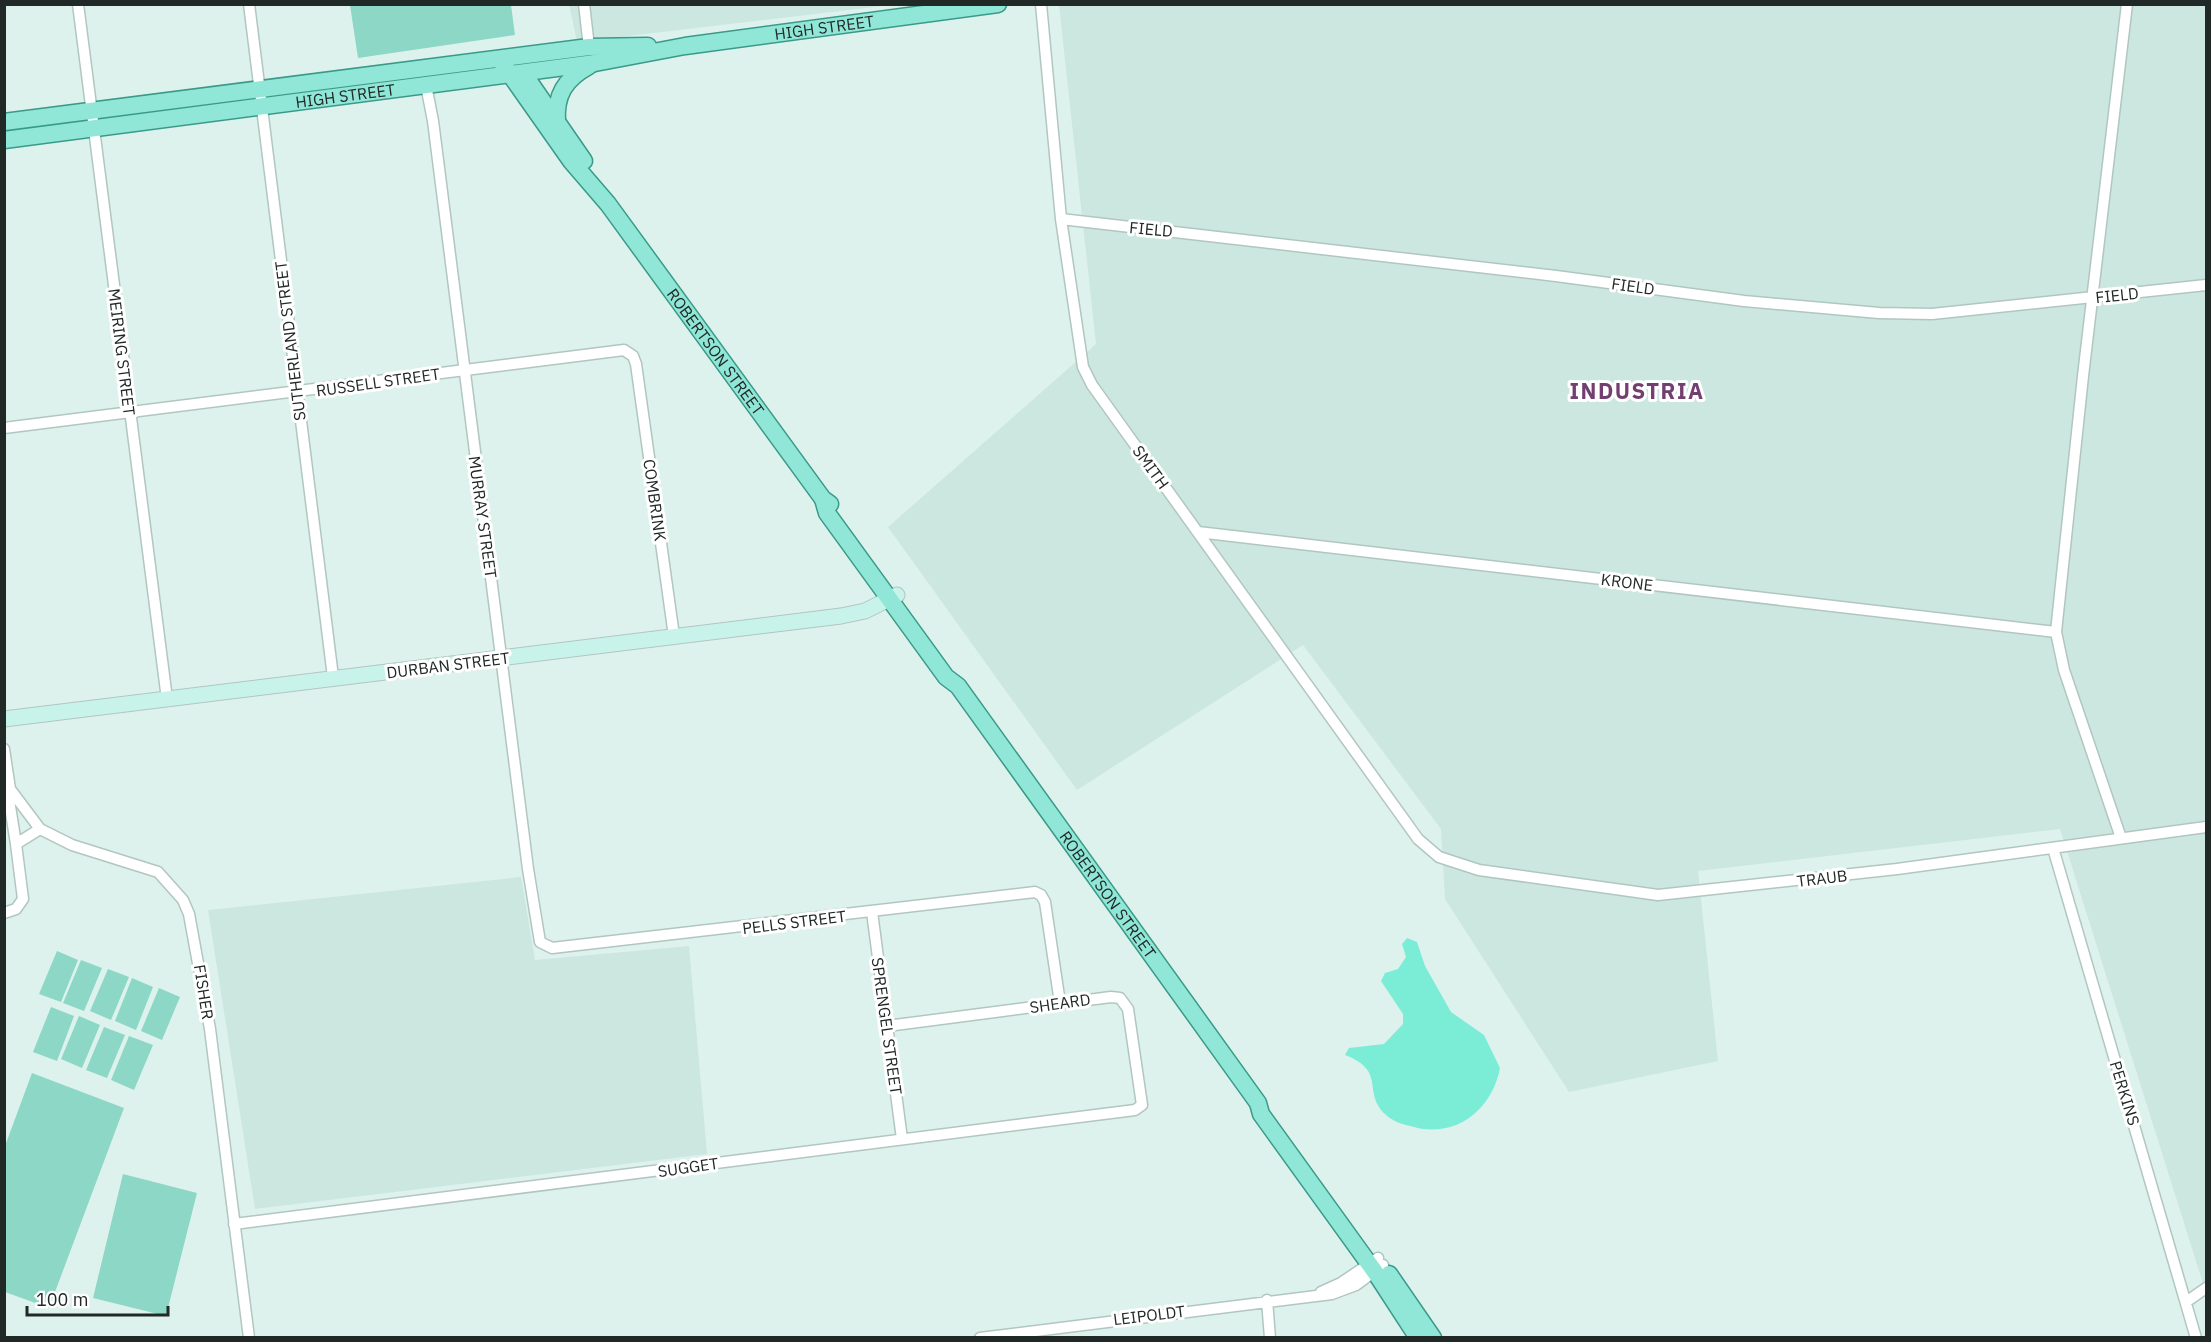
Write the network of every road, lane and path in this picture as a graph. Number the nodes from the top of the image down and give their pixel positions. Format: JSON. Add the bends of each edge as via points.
{"nodes":[{"id":1,"x":78,"y":4,"type":"edge"},
{"id":2,"x":249,"y":4,"type":"edge"},
{"id":3,"x":584,"y":4,"type":"edge"},
{"id":4,"x":998,"y":4,"type":"edge"},
{"id":5,"x":1041,"y":4,"type":"edge"},
{"id":6,"x":2127,"y":4,"type":"edge"},
{"id":7,"x":685,"y":46,"type":"junction"},
{"id":8,"x":589,"y":47,"type":"junction"},
{"id":9,"x":595,"y":63,"type":"junction"},
{"id":10,"x":512,"y":66,"type":"junction"},
{"id":11,"x":426,"y":85,"type":"junction"},
{"id":12,"x":260,"y":89,"type":"junction"},
{"id":13,"x":262,"y":106,"type":"junction"},
{"id":14,"x":90,"y":111,"type":"junction"},
{"id":15,"x":557,"y":122,"type":"junction"},
{"id":16,"x":4,"y":123,"type":"edge"},
{"id":17,"x":93,"y":128,"type":"junction"},
{"id":18,"x":4,"y":140,"type":"edge"},
{"id":19,"x":608,"y":204,"type":"junction"},
{"id":20,"x":1061,"y":219,"type":"junction"},
{"id":21,"x":2206,"y":285,"type":"edge"},
{"id":22,"x":2093,"y":297,"type":"junction"},
{"id":23,"x":636,"y":364,"type":"joint"},
{"id":24,"x":463,"y":370,"type":"junction"},
{"id":25,"x":296,"y":393,"type":"junction"},
{"id":26,"x":129,"y":412,"type":"junction"},
{"id":27,"x":4,"y":428,"type":"edge"},
{"id":28,"x":1198,"y":532,"type":"junction"},
{"id":29,"x":893,"y":598,"type":"junction"},
{"id":30,"x":2056,"y":632,"type":"junction"},
{"id":31,"x":674,"y":636,"type":"junction"},
{"id":32,"x":502,"y":659,"type":"junction"},
{"id":33,"x":333,"y":677,"type":"junction"},
{"id":34,"x":167,"y":699,"type":"junction"},
{"id":35,"x":4,"y":719,"type":"edge"},
{"id":36,"x":4,"y":749,"type":"edge"},
{"id":37,"x":10,"y":789,"type":"junction"},
{"id":38,"x":2206,"y":827,"type":"edge"},
{"id":39,"x":40,"y":829,"type":"junction"},
{"id":40,"x":2121,"y":838,"type":"junction"},
{"id":41,"x":16,"y":843,"type":"junction"},
{"id":42,"x":2053,"y":848,"type":"junction"},
{"id":43,"x":1439,"y":857,"type":"joint"},
{"id":44,"x":872,"y":912,"type":"junction"},
{"id":45,"x":4,"y":913,"type":"edge"},
{"id":46,"x":546,"y":947,"type":"joint"},
{"id":47,"x":1060,"y":1003,"type":"junction"},
{"id":48,"x":887,"y":1026,"type":"junction"},
{"id":49,"x":1141,"y":1107,"type":"joint"},
{"id":50,"x":902,"y":1139,"type":"junction"},
{"id":51,"x":234,"y":1224,"type":"junction"},
{"id":52,"x":1376,"y":1265,"type":"junction"},
{"id":53,"x":2206,"y":1288,"type":"edge"},
{"id":54,"x":1267,"y":1300,"type":"junction"},
{"id":55,"x":2186,"y":1302,"type":"junction"},
{"id":56,"x":249,"y":1338,"type":"edge"},
{"id":57,"x":980,"y":1338,"type":"edge"},
{"id":58,"x":1270,"y":1338,"type":"edge"},
{"id":59,"x":1418,"y":1338,"type":"edge"},
{"id":60,"x":1434,"y":1338,"type":"edge"},
{"id":61,"x":2196,"y":1338,"type":"edge"}],
"edges":[{"from":1,"to":14,"type":"street","name":"MEIRING STREET"},
{"from":2,"to":12,"type":"street","name":"SUTHERLAND STREET"},
{"from":3,"to":8,"type":"street"},
{"from":4,"to":7,"type":"main road","name":"HIGH STREET"},
{"from":5,"to":20,"type":"street","name":"SMITH"},
{"from":6,"to":22,"type":"street"},
{"from":7,"to":8,"type":"main road","name":"HIGH STREET"},
{"from":7,"to":9,"type":"main road","name":"HIGH STREET"},
{"from":8,"to":10,"type":"main road","name":"HIGH STREET"},
{"from":9,"to":10,"type":"main road","name":"HIGH STREET"},
{"from":9,"to":15,"type":"main road","via":[[565,84],[557,105]]},
{"from":10,"to":11,"type":"main road","name":"HIGH STREET"},
{"from":10,"to":12,"type":"main road","name":"HIGH STREET"},
{"from":10,"to":15,"type":"main road","name":"ROBERTSON STREET"},
{"from":10,"to":19,"type":"main road","name":"ROBERTSON STREET","via":[[571,162]]},
{"from":11,"to":13,"type":"main road","name":"HIGH STREET"},
{"from":11,"to":24,"type":"street","name":"MURRAY STREET"},
{"from":12,"to":13,"type":"street","name":"SUTHERLAND STREET"},
{"from":12,"to":14,"type":"main road","name":"HIGH STREET"},
{"from":13,"to":17,"type":"main road","name":"HIGH STREET"},
{"from":13,"to":25,"type":"street","name":"SUTHERLAND STREET"},
{"from":14,"to":16,"type":"main road","name":"HIGH STREET"},
{"from":14,"to":17,"type":"street","name":"MEIRING STREET"},
{"from":15,"to":19,"type":"main road","name":"ROBERTSON STREET"},
{"from":17,"to":18,"type":"main road","name":"HIGH STREET"},
{"from":17,"to":26,"type":"street","name":"MEIRING STREET"},
{"from":19,"to":29,"type":"main road","name":"ROBERTSON STREET","via":[[823,499],[827,513]]},
{"from":20,"to":22,"type":"street","name":"FIELD","via":[[1879,313],[1932,314]]},
{"from":20,"to":28,"type":"street","name":"SMITH","via":[[1083,367]]},
{"from":21,"to":22,"type":"street","name":"FIELD"},
{"from":22,"to":30,"type":"street"},
{"from":23,"to":24,"type":"street","name":"RUSSELL STREET","via":[[628,353],[616,349]]},
{"from":23,"to":31,"type":"street","name":"COMBRINK"},
{"from":24,"to":25,"type":"street","name":"RUSSELL STREET"},
{"from":24,"to":32,"type":"street","name":"MURRAY STREET"},
{"from":25,"to":26,"type":"street","name":"RUSSELL STREET"},
{"from":25,"to":33,"type":"street","name":"SUTHERLAND STREET"},
{"from":26,"to":27,"type":"street","name":"RUSSELL STREET"},
{"from":26,"to":34,"type":"street","name":"MEIRING STREET"},
{"from":28,"to":30,"type":"street","name":"KRONE"},
{"from":28,"to":43,"type":"street","name":"SMITH","via":[[1418,839]]},
{"from":29,"to":31,"type":"street","name":"DURBAN STREET","via":[[842,616]]},
{"from":29,"to":52,"type":"main road","name":"ROBERTSON STREET","via":[[946,677],[958,686],[1258,1103],[1261,1114]]},
{"from":30,"to":40,"type":"street","via":[[2064,670]]},
{"from":31,"to":32,"type":"street","name":"DURBAN STREET"},
{"from":32,"to":33,"type":"street","name":"DURBAN STREET"},
{"from":32,"to":46,"type":"street","name":"MURRAY STREET","via":[[536,932]]},
{"from":33,"to":34,"type":"street","name":"DURBAN STREET"},
{"from":34,"to":35,"type":"street","name":"DURBAN STREET"},
{"from":36,"to":37,"type":"street","name":"FISHER"},
{"from":37,"to":39,"type":"street","name":"FISHER"},
{"from":37,"to":41,"type":"street"},
{"from":38,"to":40,"type":"street","name":"TRAUB"},
{"from":39,"to":41,"type":"street"},
{"from":39,"to":51,"type":"street","name":"FISHER","via":[[72,845],[158,872],[183,900],[203,978]]},
{"from":40,"to":42,"type":"street","name":"TRAUB"},
{"from":41,"to":45,"type":"street","via":[[23,899],[16,909]]},
{"from":42,"to":43,"type":"street","name":"TRAUB","via":[[1658,895],[1479,870]]},
{"from":42,"to":55,"type":"street","name":"PERKINS"},
{"from":44,"to":46,"type":"street","name":"PELLS STREET"},
{"from":44,"to":47,"type":"street","name":"PELLS STREET","via":[[1033,892],[1041,895]]},
{"from":44,"to":48,"type":"street","name":"SPRENGEL STREET"},
{"from":47,"to":48,"type":"street","name":"SHEARD"},
{"from":47,"to":49,"type":"street","name":"SHEARD","via":[[1111,997],[1125,1002]]},
{"from":48,"to":50,"type":"street","name":"SPRENGEL STREET"},
{"from":49,"to":50,"type":"street","name":"SUGGET"},
{"from":50,"to":51,"type":"street","name":"SUGGET"},
{"from":51,"to":56,"type":"street","name":"FISHER"},
{"from":52,"to":54,"type":"street","name":"LEIPOLDT","via":[[1318,1294]]},
{"from":52,"to":59,"type":"main road","name":"ROBERTSON STREET"},
{"from":52,"to":60,"type":"main road","name":"ROBERTSON STREET"},
{"from":53,"to":55,"type":"street"},
{"from":54,"to":57,"type":"street","name":"LEIPOLDT"},
{"from":54,"to":58,"type":"street"},
{"from":55,"to":61,"type":"street","name":"PERKINS"}]}
